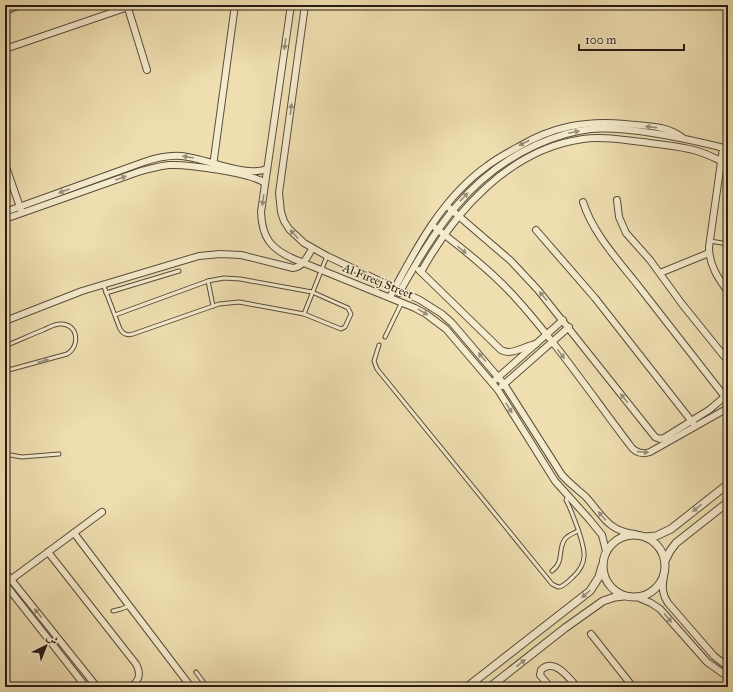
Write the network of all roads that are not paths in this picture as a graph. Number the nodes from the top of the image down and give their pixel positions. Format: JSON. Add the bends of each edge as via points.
{"nodes":[{"id":1,"x":20,"y":5,"type":"edge"},
{"id":2,"x":134,"y":5,"type":"edge"},
{"id":3,"x":235,"y":5,"type":"edge"},
{"id":4,"x":291,"y":5,"type":"edge"},
{"id":5,"x":305,"y":5,"type":"edge"},
{"id":6,"x":127,"y":6,"type":"edge"},
{"id":7,"x":5,"y":11,"type":"edge"},
{"id":8,"x":5,"y":49,"type":"edge"},
{"id":9,"x":148,"y":70,"type":"dead end"},
{"id":10,"x":726,"y":148,"type":"edge"},
{"id":11,"x":513,"y":153,"type":"junction"},
{"id":12,"x":721,"y":161,"type":"junction"},
{"id":13,"x":214,"y":163,"type":"junction"},
{"id":14,"x":5,"y":164,"type":"edge"},
{"id":15,"x":139,"y":164,"type":"junction"},
{"id":16,"x":728,"y":164,"type":"edge"},
{"id":17,"x":267,"y":169,"type":"junction"},
{"id":18,"x":213,"y":170,"type":"junction"},
{"id":19,"x":141,"y":171,"type":"junction"},
{"id":20,"x":265,"y":183,"type":"junction"},
{"id":21,"x":617,"y":200,"type":"dead end"},
{"id":22,"x":583,"y":202,"type":"dead end"},
{"id":23,"x":447,"y":206,"type":"junction"},
{"id":24,"x":21,"y":210,"type":"junction"},
{"id":25,"x":452,"y":210,"type":"junction"},
{"id":26,"x":5,"y":212,"type":"edge"},
{"id":27,"x":459,"y":216,"type":"junction"},
{"id":28,"x":5,"y":220,"type":"edge"},
{"id":29,"x":432,"y":225,"type":"junction"},
{"id":30,"x":438,"y":230,"type":"junction"},
{"id":31,"x":536,"y":230,"type":"dead end"},
{"id":32,"x":444,"y":235,"type":"junction"},
{"id":33,"x":709,"y":241,"type":"junction"},
{"id":34,"x":728,"y":244,"type":"edge"},
{"id":35,"x":312,"y":249,"type":"junction"},
{"id":36,"x":709,"y":253,"type":"junction"},
{"id":37,"x":327,"y":256,"type":"junction"},
{"id":38,"x":410,"y":260,"type":"junction"},
{"id":39,"x":303,"y":263,"type":"junction"},
{"id":40,"x":416,"y":266,"type":"junction"},
{"id":41,"x":321,"y":270,"type":"junction"},
{"id":42,"x":179,"y":271,"type":"dead end"},
{"id":43,"x":422,"y":272,"type":"junction"},
{"id":44,"x":660,"y":273,"type":"junction"},
{"id":45,"x":208,"y":281,"type":"junction"},
{"id":46,"x":103,"y":284,"type":"junction"},
{"id":47,"x":398,"y":290,"type":"junction"},
{"id":48,"x":312,"y":292,"type":"junction"},
{"id":49,"x":728,"y":292,"type":"edge"},
{"id":50,"x":106,"y":293,"type":"junction"},
{"id":51,"x":396,"y":299,"type":"junction"},
{"id":52,"x":213,"y":306,"type":"junction"},
{"id":53,"x":304,"y":314,"type":"junction"},
{"id":54,"x":115,"y":315,"type":"junction"},
{"id":55,"x":563,"y":320,"type":"junction"},
{"id":56,"x":5,"y":321,"type":"edge"},
{"id":57,"x":569,"y":327,"type":"junction"},
{"id":58,"x":546,"y":335,"type":"junction"},
{"id":59,"x":385,"y":337,"type":"dead end"},
{"id":60,"x":552,"y":342,"type":"junction"},
{"id":61,"x":536,"y":344,"type":"junction"},
{"id":62,"x":379,"y":345,"type":"dead end"},
{"id":63,"x":5,"y":346,"type":"edge"},
{"id":64,"x":728,"y":361,"type":"edge"},
{"id":65,"x":5,"y":371,"type":"edge"},
{"id":66,"x":498,"y":377,"type":"junction"},
{"id":67,"x":492,"y":383,"type":"junction"},
{"id":68,"x":504,"y":384,"type":"junction"},
{"id":69,"x":498,"y":390,"type":"junction"},
{"id":70,"x":727,"y":396,"type":"edge"},
{"id":71,"x":728,"y":408,"type":"edge"},
{"id":72,"x":694,"y":423,"type":"junction"},
{"id":73,"x":5,"y":454,"type":"edge"},
{"id":74,"x":59,"y":454,"type":"dead end"},
{"id":75,"x":562,"y":475,"type":"junction"},
{"id":76,"x":555,"y":481,"type":"junction"},
{"id":77,"x":728,"y":484,"type":"edge"},
{"id":78,"x":580,"y":492,"type":"junction"},
{"id":79,"x":570,"y":498,"type":"junction"},
{"id":80,"x":728,"y":502,"type":"edge"},
{"id":81,"x":102,"y":512,"type":"dead end"},
{"id":82,"x":578,"y":531,"type":"junction"},
{"id":83,"x":74,"y":533,"type":"junction"},
{"id":84,"x":635,"y":534,"type":"junction"},
{"id":85,"x":646,"y":537,"type":"junction"},
{"id":86,"x":606,"y":551,"type":"junction"},
{"id":87,"x":48,"y":552,"type":"junction"},
{"id":88,"x":603,"y":560,"type":"junction"},
{"id":89,"x":665,"y":561,"type":"junction"},
{"id":90,"x":552,"y":571,"type":"dead end"},
{"id":91,"x":5,"y":572,"type":"edge"},
{"id":92,"x":664,"y":576,"type":"junction"},
{"id":93,"x":11,"y":580,"type":"junction"},
{"id":94,"x":5,"y":584,"type":"edge"},
{"id":95,"x":627,"y":596,"type":"junction"},
{"id":96,"x":637,"y":597,"type":"junction"},
{"id":97,"x":129,"y":606,"type":"junction"},
{"id":98,"x":113,"y":611,"type":"dead end"},
{"id":99,"x":591,"y":634,"type":"dead end"},
{"id":100,"x":728,"y":666,"type":"edge"},
{"id":101,"x":196,"y":672,"type":"dead end"},
{"id":102,"x":728,"y":677,"type":"edge"},
{"id":103,"x":86,"y":687,"type":"edge"},
{"id":104,"x":97,"y":687,"type":"edge"},
{"id":105,"x":131,"y":687,"type":"edge"},
{"id":106,"x":191,"y":687,"type":"edge"},
{"id":107,"x":207,"y":687,"type":"edge"},
{"id":108,"x":467,"y":687,"type":"edge"},
{"id":109,"x":490,"y":687,"type":"edge"},
{"id":110,"x":550,"y":687,"type":"edge"},
{"id":111,"x":577,"y":687,"type":"edge"},
{"id":112,"x":633,"y":687,"type":"edge"}],
"edges":[{"from":1,"to":7,"type":"street"},
{"from":2,"to":6,"type":"street"},
{"from":3,"to":13,"type":"street"},
{"from":4,"to":17,"type":"street","name":"Al Fireej Street","one_way":true},
{"from":35,"to":5,"type":"street","name":"Al Fireej Street","one_way":true,"via":[[289,229],[279,202]]},
{"from":6,"to":8,"type":"street"},
{"from":6,"to":9,"type":"street"},
{"from":10,"to":11,"type":"street","via":[[686,140],[672,131],[661,128],[594,123],[554,130]]},
{"from":10,"to":12,"type":"street"},
{"from":11,"to":23,"type":"street","via":[[479,172]]},
{"from":25,"to":11,"type":"street","one_way":true,"via":[[482,179]]},
{"from":12,"to":16,"type":"street"},
{"from":12,"to":27,"type":"street","via":[[699,151],[674,146],[602,138],[572,141],[540,152],[509,169],[481,192]]},
{"from":12,"to":33,"type":"street"},
{"from":13,"to":15,"type":"street","one_way":true,"via":[[171,156]]},
{"from":13,"to":17,"type":"street","via":[[248,171],[259,172]]},
{"from":13,"to":18,"type":"street"},
{"from":14,"to":24,"type":"street"},
{"from":15,"to":19,"type":"street"},
{"from":15,"to":24,"type":"street","one_way":true},
{"from":17,"to":20,"type":"street","name":"Al Fireej Street"},
{"from":18,"to":19,"type":"street","via":[[178,165]]},
{"from":18,"to":20,"type":"street","via":[[252,177]]},
{"from":24,"to":19,"type":"street","one_way":true},
{"from":20,"to":39,"type":"street","name":"Al Fireej Street","one_way":true,"via":[[261,212],[264,233],[276,249]]},
{"from":21,"to":44,"type":"street","via":[[619,217],[626,233]]},
{"from":22,"to":70,"type":"street","via":[[586,213],[612,252]]},
{"from":23,"to":25,"type":"street"},
{"from":23,"to":29,"type":"street"},
{"from":24,"to":26,"type":"street"},
{"from":24,"to":28,"type":"street"},
{"from":25,"to":27,"type":"street"},
{"from":25,"to":30,"type":"street"},
{"from":27,"to":32,"type":"street"},
{"from":55,"to":27,"type":"street","one_way":true,"via":[[511,261]]},
{"from":29,"to":30,"type":"street"},
{"from":29,"to":38,"type":"street"},
{"from":30,"to":32,"type":"street"},
{"from":30,"to":40,"type":"street"},
{"from":31,"to":72,"type":"street","via":[[595,298]]},
{"from":32,"to":43,"type":"street"},
{"from":32,"to":58,"type":"street","one_way":true,"via":[[499,282]]},
{"from":33,"to":34,"type":"lane"},
{"from":33,"to":36,"type":"street"},
{"from":35,"to":37,"type":"street","name":"Al Fireej Street"},
{"from":35,"to":39,"type":"street"},
{"from":36,"to":44,"type":"street"},
{"from":36,"to":49,"type":"street","via":[[714,271]]},
{"from":37,"to":41,"type":"lane"},
{"from":37,"to":47,"type":"street","name":"Al Fireej Street"},
{"from":38,"to":40,"type":"street"},
{"from":38,"to":47,"type":"street"},
{"from":39,"to":41,"type":"street","name":"Al Fireej Street"},
{"from":39,"to":46,"type":"street","via":[[296,268],[290,268],[241,256],[210,254]]},
{"from":40,"to":43,"type":"street"},
{"from":40,"to":47,"type":"street"},
{"from":41,"to":48,"type":"lane"},
{"from":41,"to":51,"type":"street","name":"Al Fireej Street"},
{"from":42,"to":50,"type":"lane"},
{"from":43,"to":61,"type":"street","via":[[501,350],[510,353]]},
{"from":44,"to":64,"type":"street"},
{"from":45,"to":48,"type":"lane","via":[[240,279]]},
{"from":45,"to":52,"type":"lane"},
{"from":45,"to":54,"type":"lane"},
{"from":46,"to":50,"type":"lane"},
{"from":46,"to":56,"type":"street"},
{"from":47,"to":51,"type":"street"},
{"from":66,"to":47,"type":"street","name":"Al Fireej Street","one_way":true,"via":[[447,318],[432,307]]},
{"from":48,"to":53,"type":"lane"},
{"from":48,"to":53,"type":"lane","via":[[348,308],[350,315],[345,327],[341,329]]},
{"from":50,"to":54,"type":"lane"},
{"from":51,"to":59,"type":"lane"},
{"from":51,"to":67,"type":"street","name":"Al Fireej Street","one_way":true,"via":[[426,314],[446,329]]},
{"from":52,"to":53,"type":"lane","via":[[239,302]]},
{"from":52,"to":54,"type":"lane","via":[[130,335],[121,332]]},
{"from":55,"to":57,"type":"street"},
{"from":55,"to":58,"type":"street"},
{"from":57,"to":60,"type":"street"},
{"from":72,"to":57,"type":"street","one_way":true,"via":[[662,438],[655,437]]},
{"from":58,"to":60,"type":"street"},
{"from":58,"to":61,"type":"street"},
{"from":60,"to":68,"type":"street"},
{"from":60,"to":72,"type":"street","one_way":true,"via":[[634,450],[650,452]]},
{"from":61,"to":66,"type":"street"},
{"from":62,"to":82,"type":"lane","via":[[374,361],[377,369],[556,587],[560,587],[576,574],[582,565],[584,550]]},
{"from":65,"to":63,"type":"lane","one_way":true,"via":[[67,354],[75,347],[77,337],[72,328],[59,324]]},
{"from":66,"to":67,"type":"street"},
{"from":66,"to":68,"type":"street","name":"Al Fireej Street"},
{"from":67,"to":69,"type":"street","name":"Al Fireej Street"},
{"from":68,"to":69,"type":"street"},
{"from":68,"to":75,"type":"street","name":"Al Fireej Street"},
{"from":69,"to":76,"type":"street","name":"Al Fireej Street","one_way":true},
{"from":70,"to":72,"type":"street"},
{"from":71,"to":72,"type":"street"},
{"from":73,"to":74,"type":"lane"},
{"from":75,"to":76,"type":"street"},
{"from":75,"to":78,"type":"street","name":"Al Fireej Street"},
{"from":76,"to":79,"type":"street","name":"Al Fireej Street"},
{"from":77,"to":85,"type":"street","one_way":true,"via":[[671,529],[656,536]]},
{"from":78,"to":79,"type":"street"},
{"from":84,"to":78,"type":"street","name":"Al Fireej Street","one_way":true,"via":[[623,533],[612,526]]},
{"from":79,"to":82,"type":"lane","via":[[566,500]]},
{"from":79,"to":86,"type":"street","name":"Al Fireej Street","via":[[602,535]]},
{"from":80,"to":89,"type":"street","via":[[676,544]]},
{"from":81,"to":83,"type":"street"},
{"from":82,"to":90,"type":"lane","via":[[564,541],[560,562]]},
{"from":83,"to":87,"type":"street"},
{"from":83,"to":97,"type":"street"},
{"from":84,"to":85,"type":"street"},
{"from":84,"to":86,"type":"street","via":[[618,538]]},
{"from":85,"to":89,"type":"street","via":[[659,546]]},
{"from":86,"to":88,"type":"street"},
{"from":87,"to":93,"type":"street"},
{"from":87,"to":105,"type":"street","via":[[136,664],[139,677],[136,684]]},
{"from":88,"to":95,"type":"street","via":[[603,572],[608,583],[616,591]]},
{"from":88,"to":108,"type":"street","one_way":true,"via":[[599,577],[590,591]]},
{"from":89,"to":92,"type":"street"},
{"from":91,"to":93,"type":"street"},
{"from":92,"to":96,"type":"street","via":[[650,593]]},
{"from":92,"to":100,"type":"street","via":[[663,596],[714,656]]},
{"from":93,"to":94,"type":"street"},
{"from":104,"to":93,"type":"street","one_way":true},
{"from":94,"to":103,"type":"street"},
{"from":95,"to":96,"type":"street"},
{"from":109,"to":95,"type":"street","one_way":true,"via":[[603,601]]},
{"from":96,"to":102,"type":"street","one_way":true,"via":[[660,609],[707,662]]},
{"from":97,"to":98,"type":"lane"},
{"from":97,"to":106,"type":"street"},
{"from":99,"to":112,"type":"street"},
{"from":101,"to":107,"type":"lane"},
{"from":110,"to":111,"type":"street","via":[[540,675],[543,668],[560,669]]}]}
